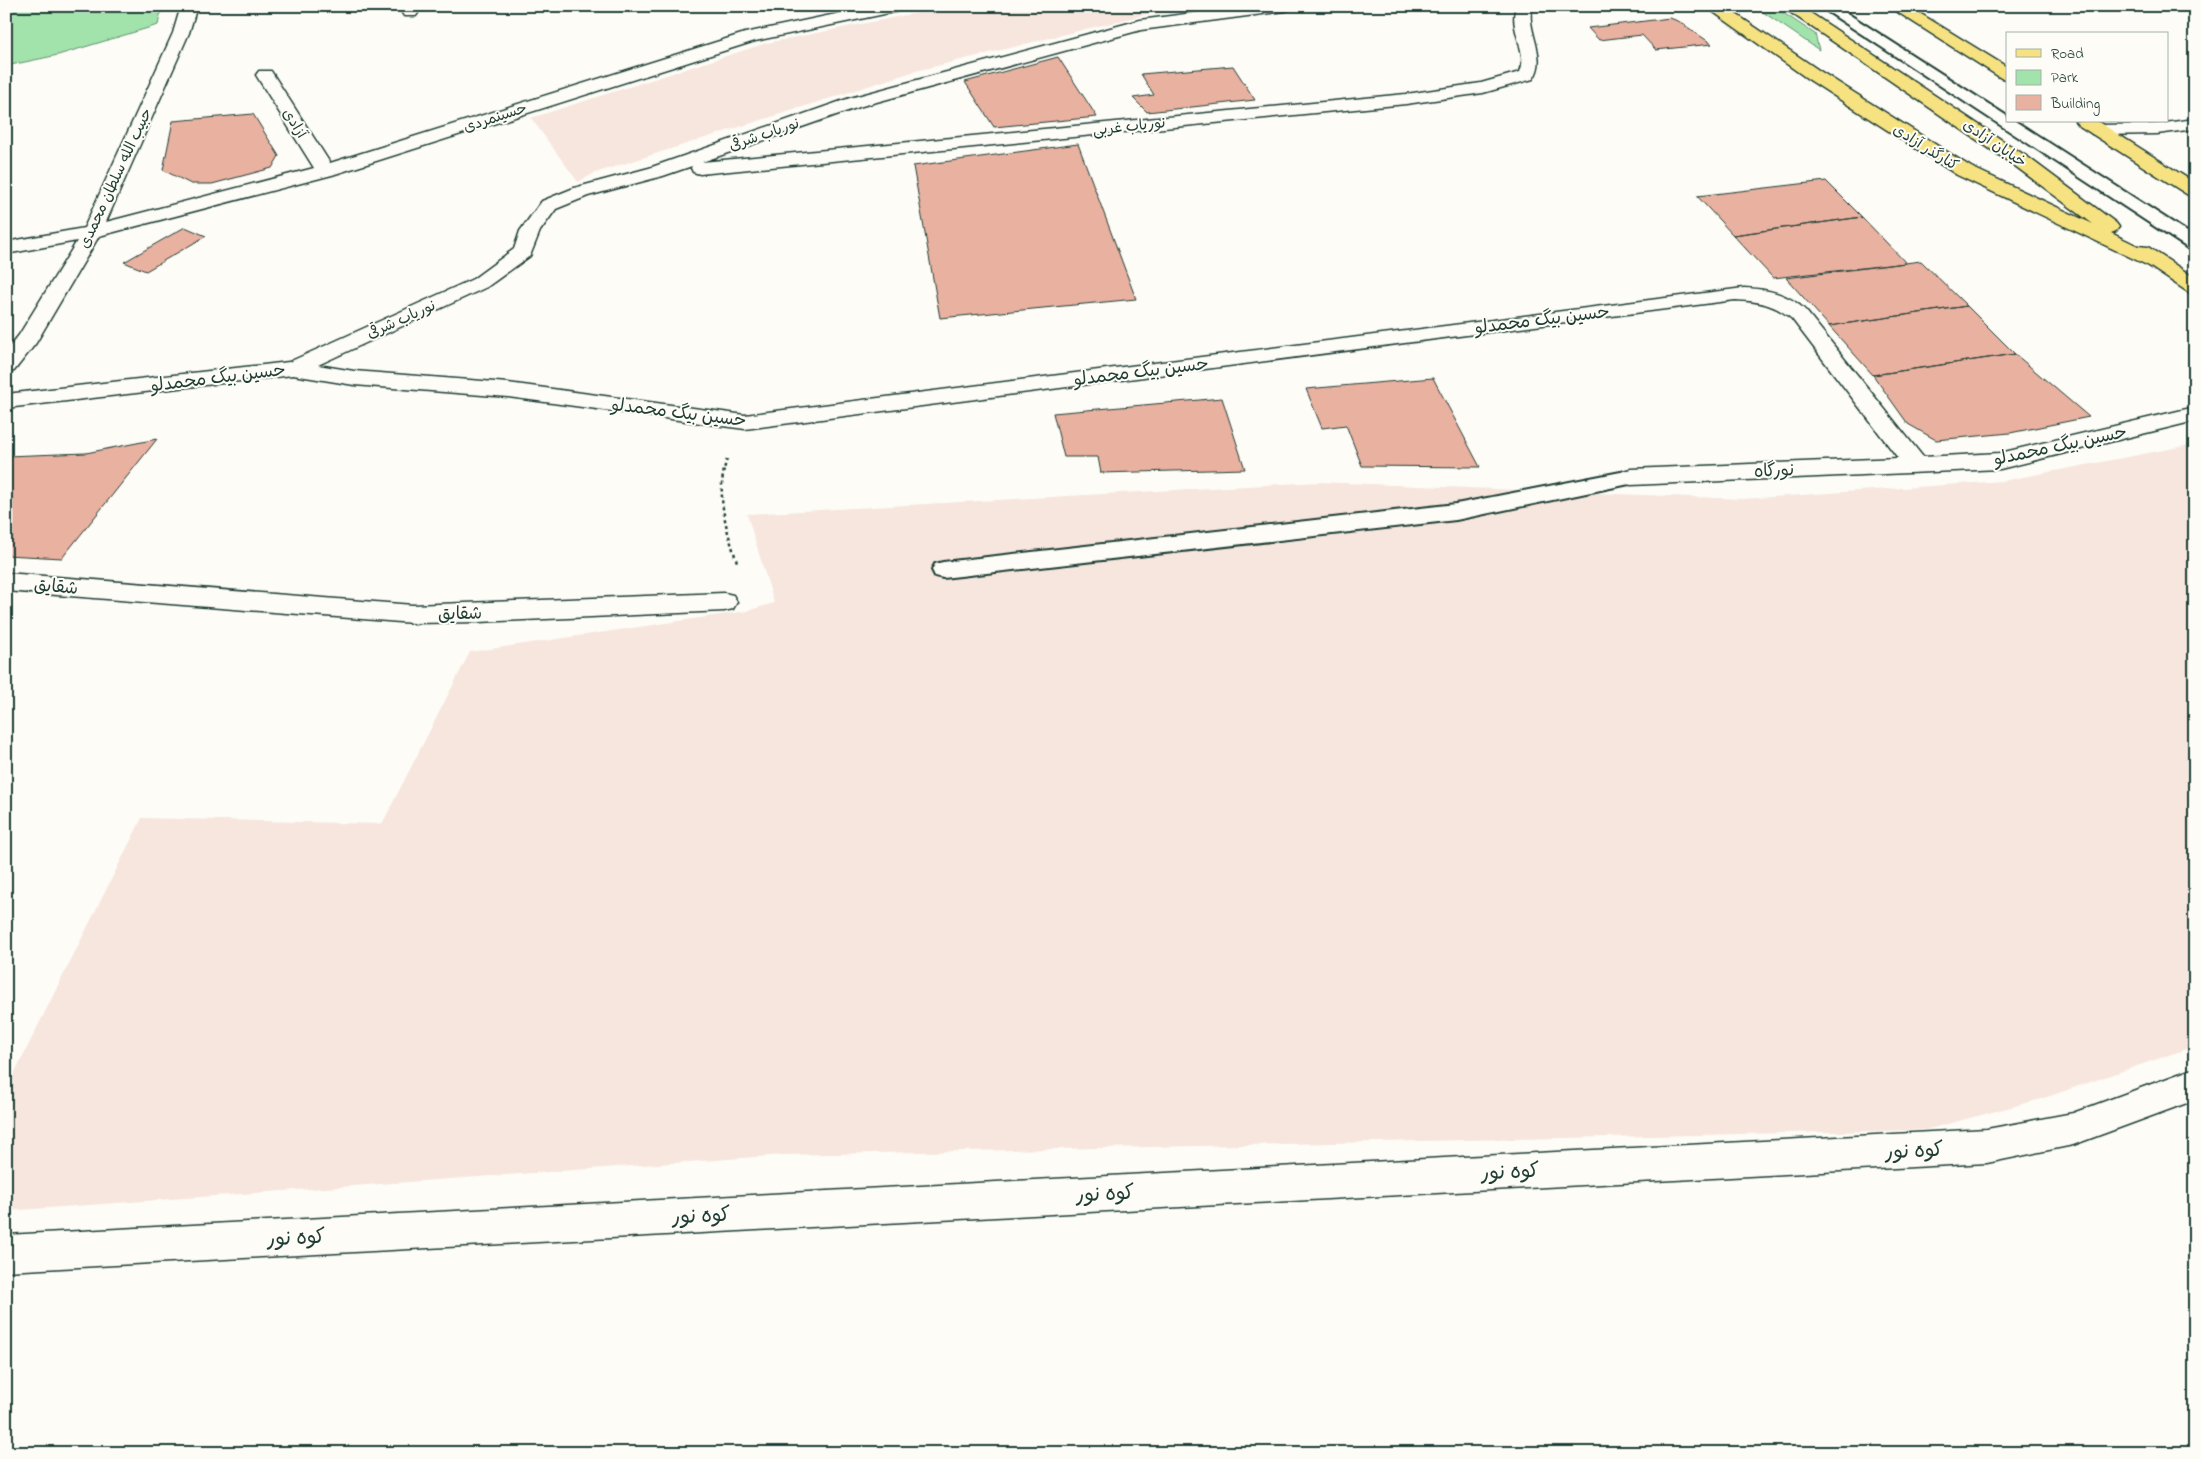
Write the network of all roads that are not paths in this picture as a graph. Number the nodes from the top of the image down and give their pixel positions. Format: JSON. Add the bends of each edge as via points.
{"nodes":[{"id":1,"x":189,"y":6,"type":"edge"},
{"id":2,"x":899,"y":6,"type":"edge"},
{"id":3,"x":1286,"y":6,"type":"edge"},
{"id":4,"x":1524,"y":6,"type":"edge"},
{"id":5,"x":1713,"y":6,"type":"edge"},
{"id":6,"x":1789,"y":6,"type":"edge"},
{"id":7,"x":1826,"y":6,"type":"edge"},
{"id":8,"x":1848,"y":6,"type":"edge"},
{"id":9,"x":1896,"y":6,"type":"edge"},
{"id":10,"x":1911,"y":6,"type":"edge"},
{"id":11,"x":1973,"y":52,"type":"junction"},
{"id":12,"x":2006,"y":73,"type":"edge"},
{"id":13,"x":265,"y":75,"type":"dead end"},
{"id":14,"x":2006,"y":107,"type":"edge"},
{"id":15,"x":2030,"y":122,"type":"edge"},
{"id":16,"x":2195,"y":124,"type":"edge"},
{"id":17,"x":2091,"y":126,"type":"edge"},
{"id":18,"x":325,"y":171,"type":"junction"},
{"id":19,"x":656,"y":172,"type":"junction"},
{"id":20,"x":2195,"y":190,"type":"edge"},
{"id":21,"x":2195,"y":228,"type":"edge"},
{"id":22,"x":92,"y":232,"type":"junction"},
{"id":23,"x":2195,"y":245,"type":"edge"},
{"id":24,"x":6,"y":248,"type":"edge"},
{"id":25,"x":2154,"y":261,"type":"junction"},
{"id":26,"x":2195,"y":288,"type":"edge"},
{"id":27,"x":6,"y":366,"type":"edge"},
{"id":28,"x":293,"y":368,"type":"junction"},
{"id":29,"x":6,"y":401,"type":"edge"},
{"id":30,"x":2195,"y":414,"type":"edge"},
{"id":31,"x":1916,"y":464,"type":"junction"},
{"id":32,"x":1631,"y":477,"type":"joint"},
{"id":33,"x":943,"y":570,"type":"dead end"},
{"id":34,"x":6,"y":582,"type":"edge"},
{"id":35,"x":724,"y":602,"type":"road end"},
{"id":36,"x":2195,"y":1084,"type":"edge"},
{"id":37,"x":6,"y":1253,"type":"edge"}],
"edges":[{"from":1,"to":22,"type":"street","name":"حبیب الله سلطان محمدی","via":[[181,33]]},
{"from":2,"to":18,"type":"street","name":"حسینمردی","via":[[752,37]]},
{"from":3,"to":19,"type":"street","name":"نوریاب شرقی","via":[[1140,24],[856,102]]},
{"from":4,"to":19,"type":"street","name":"نوریاب غربی","via":[[1520,23],[1532,68],[1527,75],[1484,88],[1406,100]]},
{"from":5,"to":25,"type":"main road","name":"کنارگذر آزادی","via":[[1814,75],[1964,170]]},
{"from":6,"to":25,"type":"main road","name":"خیابان آزادی","via":[[2022,162]]},
{"from":7,"to":23,"type":"lane"},
{"from":8,"to":14,"type":"lane"},
{"from":9,"to":11,"type":"main road"},
{"from":10,"to":11,"type":"main road"},
{"from":11,"to":12,"type":"main road"},
{"from":13,"to":18,"type":"street","name":"آزادی"},
{"from":15,"to":21,"type":"lane"},
{"from":16,"to":17,"type":"street","via":[[2157,128]]},
{"from":17,"to":20,"type":"main road"},
{"from":18,"to":22,"type":"street","name":"حسینمردی"},
{"from":19,"to":28,"type":"street","name":"نوریاب شرقی","via":[[581,192],[550,205],[530,231],[523,252],[480,283]]},
{"from":22,"to":24,"type":"street","name":"حسینمردی"},
{"from":22,"to":27,"type":"street","name":"حبیب الله سلطان محمدی","via":[[28,338]]},
{"from":25,"to":26,"type":"main road","name":"خیابان آزادی"},
{"from":28,"to":29,"type":"street","name":"حسین بیگ محمدلو"},
{"from":28,"to":31,"type":"street","name":"حسین بیگ محمدلو","via":[[354,378],[508,390],[745,422],[1735,294],[1757,294],[1775,298],[1800,315]]},
{"from":30,"to":31,"type":"street","name":"حسین بیگ محمدلو","via":[[2000,461]]},
{"from":31,"to":32,"type":"street","name":"نورگاه"},
{"from":32,"to":33,"type":"lane","via":[[1456,512]]},
{"from":34,"to":35,"type":"street","name":"شقایق","via":[[413,614]]},
{"from":36,"to":37,"type":"street","name":"کوه نور","via":[[2073,1130],[1987,1146]]}]}
